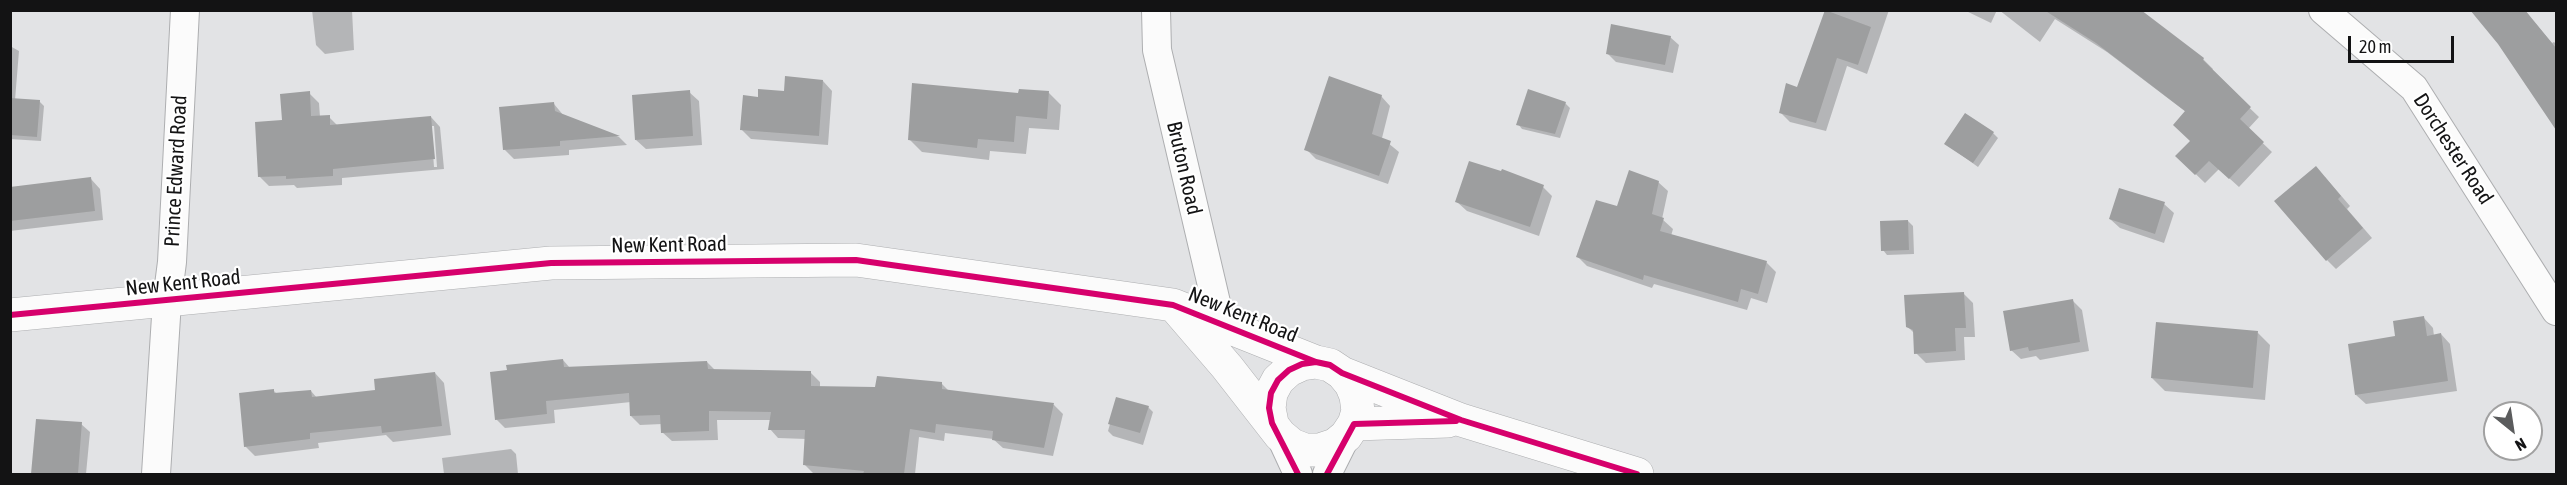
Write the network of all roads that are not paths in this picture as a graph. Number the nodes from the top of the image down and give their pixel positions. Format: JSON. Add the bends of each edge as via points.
{"nodes":[{"id":1,"x":185,"y":10,"type":"edge"},
{"id":2,"x":1156,"y":10,"type":"edge"},
{"id":3,"x":2323,"y":10,"type":"edge"},
{"id":4,"x":167,"y":302,"type":"junction"},
{"id":5,"x":1173,"y":305,"type":"junction"},
{"id":6,"x":2556,"y":311,"type":"edge"},
{"id":7,"x":10,"y":315,"type":"edge"},
{"id":8,"x":1221,"y":324,"type":"junction"},
{"id":9,"x":1329,"y":367,"type":"junction"},
{"id":10,"x":1461,"y":420,"type":"junction"},
{"id":11,"x":1276,"y":429,"type":"junction"},
{"id":12,"x":1350,"y":430,"type":"junction"},
{"id":13,"x":156,"y":474,"type":"edge"},
{"id":14,"x":1298,"y":474,"type":"edge"},
{"id":15,"x":1327,"y":474,"type":"edge"},
{"id":16,"x":1637,"y":474,"type":"edge"}],
"edges":[{"from":1,"to":4,"type":"street","name":"Prince Edward Road"},
{"from":2,"to":8,"type":"street","name":"Bruton Road","via":[[1157,50]]},
{"from":3,"to":6,"type":"street","name":"Dorchester Road","via":[[2414,88]]},
{"from":4,"to":5,"type":"street","name":"New Kent Road","via":[[551,263],[856,260]]},
{"from":4,"to":7,"type":"street","name":"New Kent Road"},
{"from":4,"to":13,"type":"street","name":"Prince Edward Road"},
{"from":5,"to":8,"type":"street","name":"New Kent Road"},
{"from":5,"to":11,"type":"street","name":"New Kent Road"},
{"from":8,"to":9,"type":"street","name":"New Kent Road"},
{"from":9,"to":10,"type":"street","name":"New Kent Road"},
{"from":9,"to":11,"type":"street","name":"New Kent Road","via":[[1302,364],[1278,380],[1269,408]]},
{"from":9,"to":12,"type":"street","via":[[1351,384],[1356,396],[1358,411]]},
{"from":10,"to":12,"type":"street","name":"New Kent Road"},
{"from":10,"to":16,"type":"street","name":"New Kent Road"},
{"from":11,"to":12,"type":"street","name":"New Kent Road","via":[[1292,445],[1305,450],[1335,445]]},
{"from":11,"to":14,"type":"street"},
{"from":12,"to":15,"type":"street"}]}
